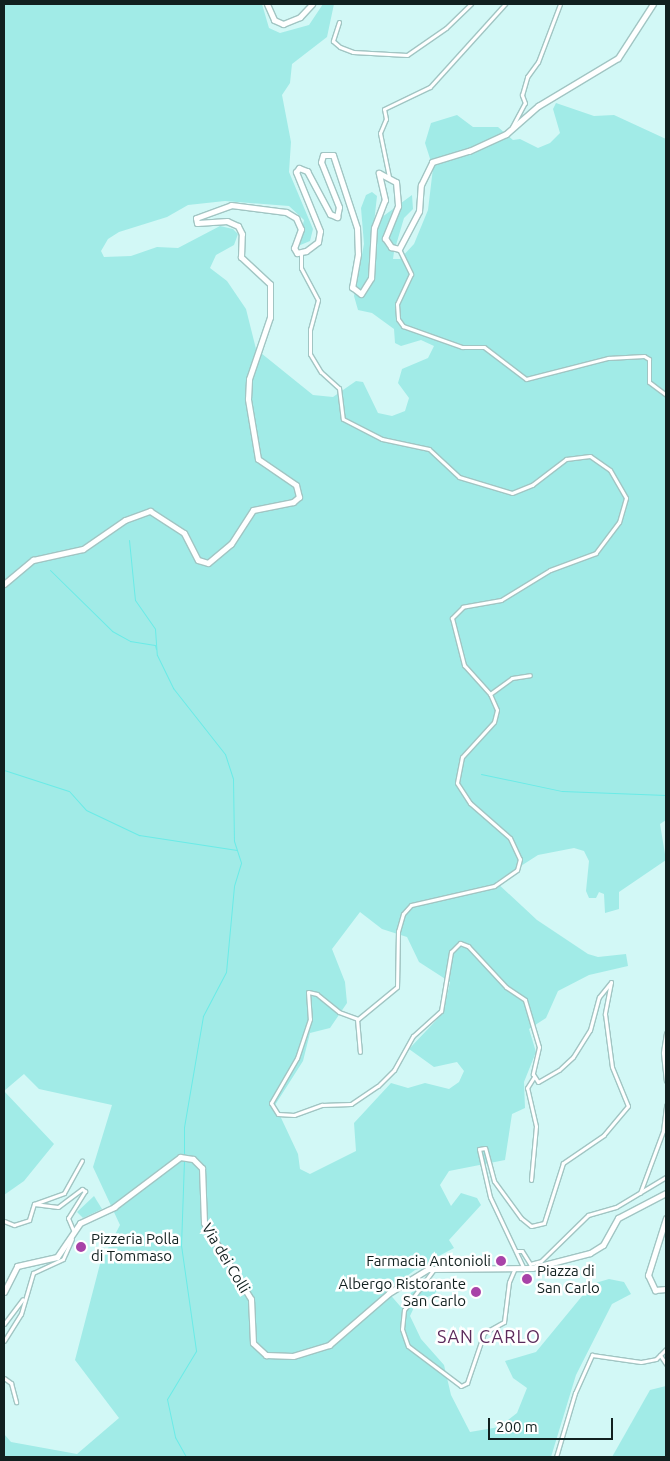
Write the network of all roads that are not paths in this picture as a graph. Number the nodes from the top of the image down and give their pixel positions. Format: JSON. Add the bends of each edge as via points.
{"nodes":[{"id":1,"x":267,"y":4,"type":"edge"},
{"id":2,"x":312,"y":4,"type":"edge"},
{"id":3,"x":471,"y":4,"type":"edge"},
{"id":4,"x":505,"y":4,"type":"edge"},
{"id":5,"x":560,"y":4,"type":"edge"},
{"id":6,"x":653,"y":4,"type":"edge"},
{"id":7,"x":339,"y":22,"type":"dead end"},
{"id":8,"x":511,"y":130,"type":"junction"},
{"id":9,"x":389,"y":176,"type":"junction"},
{"id":10,"x":399,"y":249,"type":"junction"},
{"id":11,"x":301,"y":253,"type":"junction"},
{"id":12,"x":666,"y":395,"type":"edge"},
{"id":13,"x":4,"y":584,"type":"edge"},
{"id":14,"x":530,"y":675,"type":"dead end"},
{"id":15,"x":490,"y":694,"type":"junction"},
{"id":16,"x":356,"y":1019,"type":"junction"},
{"id":17,"x":666,"y":1033,"type":"edge"},
{"id":18,"x":360,"y":1052,"type":"dead end"},
{"id":19,"x":534,"y":1077,"type":"junction"},
{"id":20,"x":666,"y":1081,"type":"edge"},
{"id":21,"x":666,"y":1105,"type":"edge"},
{"id":22,"x":82,"y":1161,"type":"dead end"},
{"id":23,"x":666,"y":1177,"type":"edge"},
{"id":24,"x":531,"y":1180,"type":"dead end"},
{"id":25,"x":666,"y":1193,"type":"edge"},
{"id":26,"x":639,"y":1194,"type":"junction"},
{"id":27,"x":34,"y":1204,"type":"junction"},
{"id":28,"x":666,"y":1218,"type":"edge"},
{"id":29,"x":4,"y":1222,"type":"edge"},
{"id":30,"x":75,"y":1228,"type":"junction"},
{"id":31,"x":517,"y":1251,"type":"junction"},
{"id":32,"x":434,"y":1268,"type":"junction"},
{"id":33,"x":515,"y":1268,"type":"junction"},
{"id":34,"x":524,"y":1269,"type":"junction"},
{"id":35,"x":666,"y":1288,"type":"edge"},
{"id":36,"x":4,"y":1292,"type":"edge"},
{"id":37,"x":24,"y":1299,"type":"junction"},
{"id":38,"x":4,"y":1324,"type":"edge"},
{"id":39,"x":4,"y":1341,"type":"edge"},
{"id":40,"x":666,"y":1349,"type":"edge"},
{"id":41,"x":660,"y":1356,"type":"junction"},
{"id":42,"x":666,"y":1364,"type":"edge"},
{"id":43,"x":4,"y":1378,"type":"edge"},
{"id":44,"x":16,"y":1402,"type":"dead end"},
{"id":45,"x":556,"y":1457,"type":"edge"}],
"edges":[{"from":1,"to":2,"type":"street","via":[[274,20],[283,24],[300,17]]},
{"from":3,"to":7,"type":"street","via":[[446,28],[407,55],[353,52],[340,47],[333,41]]},
{"from":4,"to":9,"type":"street","via":[[430,87],[384,109],[386,119],[380,133]]},
{"from":5,"to":8,"type":"street","via":[[538,62],[527,78],[522,95],[525,103]]},
{"from":6,"to":8,"type":"street","via":[[618,58],[538,106]]},
{"from":8,"to":10,"type":"street","via":[[469,151],[432,162],[421,186],[419,211]]},
{"from":9,"to":10,"type":"street","via":[[396,182],[398,206],[385,238],[390,248]]},
{"from":9,"to":11,"type":"street","via":[[377,175],[385,200],[374,228],[371,278],[365,291],[358,294],[352,287],[358,254],[357,228],[339,165],[330,154],[324,155],[322,162],[338,206],[337,217],[330,214],[307,171],[299,168],[296,172],[320,231],[318,242]]},
{"from":10,"to":12,"type":"street","via":[[411,274],[398,304],[398,318],[403,326],[462,347],[484,347],[526,379],[608,358],[644,356],[649,359],[649,382]]},
{"from":11,"to":13,"type":"street","via":[[294,248],[301,229],[286,212],[231,205],[196,218],[197,223],[227,221],[238,226],[242,234],[241,257],[270,284],[270,317],[249,379],[248,399],[258,459],[296,485],[299,497],[293,502],[253,510],[230,544],[208,564],[198,560],[184,533],[150,511],[125,520],[83,549],[33,560]]},
{"from":11,"to":15,"type":"street","via":[[301,268],[318,300],[310,329],[310,354],[326,378],[339,388],[343,419],[382,439],[428,449],[452,473],[490,489],[520,492],[566,459],[582,455],[598,460],[623,490],[624,514],[596,553],[550,570],[501,600],[463,607],[453,614],[452,624],[464,665]]},
{"from":14,"to":15,"type":"street","via":[[512,678]]},
{"from":15,"to":16,"type":"street","via":[[497,710],[494,722],[462,757],[457,783],[470,803],[510,838],[520,863],[510,878],[500,884],[411,905],[403,914],[398,931],[397,987]]},
{"from":16,"to":18,"type":"street"},
{"from":16,"to":19,"type":"street","via":[[308,992],[308,1027],[297,1058],[272,1098],[274,1112],[286,1117],[322,1105],[351,1104],[378,1086],[394,1070],[413,1036],[441,1011],[451,952],[460,943],[468,946],[506,987],[525,1000],[539,1047]]},
{"from":17,"to":20,"type":"street","via":[[663,1053]]},
{"from":19,"to":24,"type":"street","via":[[527,1088],[536,1126]]},
{"from":19,"to":31,"type":"street","via":[[543,1081],[569,1062],[590,1030],[598,997],[611,982],[605,1014],[612,1067],[628,1106],[604,1135],[563,1163],[544,1223],[531,1226],[521,1218],[494,1181],[484,1148],[479,1149],[490,1197]]},
{"from":21,"to":26,"type":"street","via":[[663,1131]]},
{"from":22,"to":27,"type":"street","via":[[64,1193]]},
{"from":23,"to":26,"type":"street"},
{"from":25,"to":34,"type":"street","name":"Via dei Colli","via":[[618,1218],[602,1245],[590,1253]]},
{"from":26,"to":31,"type":"street","via":[[616,1207],[588,1215],[542,1261],[530,1264],[522,1251]]},
{"from":27,"to":29,"type":"street","via":[[29,1220],[14,1225]]},
{"from":27,"to":30,"type":"street","via":[[58,1207],[82,1189],[85,1191],[68,1218]]},
{"from":28,"to":35,"type":"street","via":[[648,1275],[655,1290]]},
{"from":30,"to":32,"type":"street","name":"Via dei Colli","via":[[114,1207],[180,1157],[193,1159],[205,1176],[204,1223],[251,1299],[253,1343],[266,1356],[293,1356],[329,1345],[389,1293],[416,1274]]},
{"from":30,"to":36,"type":"street","via":[[57,1257],[17,1266]]},
{"from":30,"to":37,"type":"street","via":[[63,1259],[36,1270]]},
{"from":31,"to":34,"type":"street"},
{"from":32,"to":33,"type":"street","name":"Via dei Colli"},
{"from":32,"to":33,"type":"street","via":[[404,1310],[402,1328],[408,1346],[461,1386],[466,1383],[484,1333],[504,1322],[509,1282]]},
{"from":33,"to":34,"type":"street","name":"Via dei Colli"},
{"from":37,"to":38,"type":"street"},
{"from":37,"to":39,"type":"street","via":[[21,1314]]},
{"from":40,"to":41,"type":"street"},
{"from":41,"to":42,"type":"street"},
{"from":41,"to":45,"type":"street","via":[[641,1362],[592,1355],[575,1393]]},
{"from":43,"to":44,"type":"street","via":[[11,1383]]}]}
